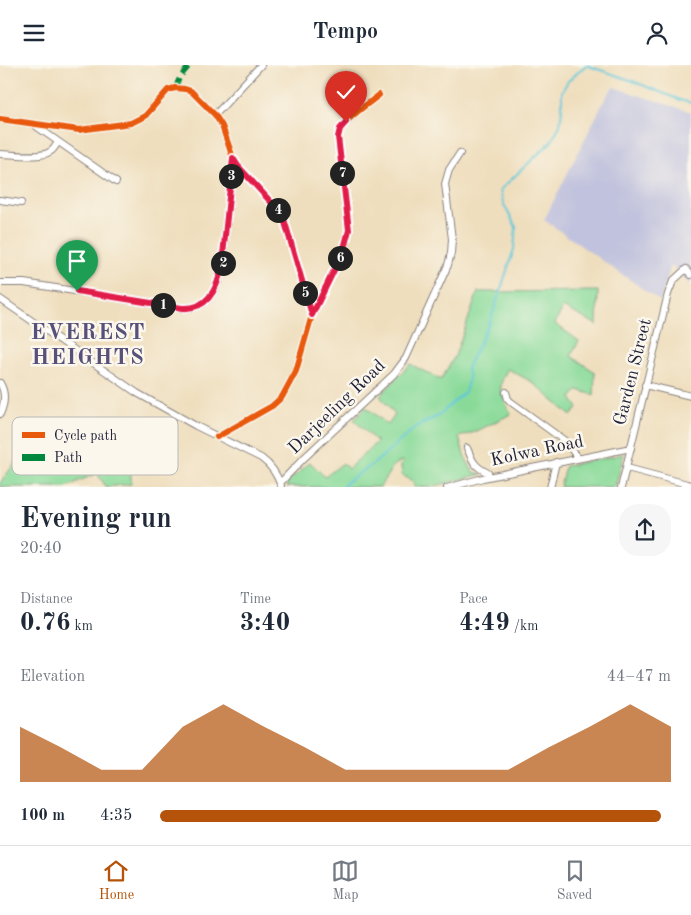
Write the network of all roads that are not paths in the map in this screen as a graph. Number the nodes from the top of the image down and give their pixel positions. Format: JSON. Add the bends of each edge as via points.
{"nodes":[{"id":1,"x":261,"y":65,"type":"edge"},
{"id":2,"x":379,"y":95,"type":"dead end"},
{"id":3,"x":215,"y":115,"type":"junction"},
{"id":4,"x":0,"y":119,"type":"edge"},
{"id":5,"x":32,"y":123,"type":"junction"},
{"id":6,"x":58,"y":142,"type":"junction"},
{"id":7,"x":460,"y":153,"type":"dead end"},
{"id":8,"x":0,"y":154,"type":"edge"},
{"id":9,"x":233,"y":158,"type":"junction"},
{"id":10,"x":116,"y":182,"type":"dead end"},
{"id":11,"x":0,"y":199,"type":"edge"},
{"id":12,"x":21,"y":203,"type":"dead end"},
{"id":13,"x":691,"y":275,"type":"edge"},
{"id":14,"x":0,"y":283,"type":"edge"},
{"id":15,"x":0,"y":299,"type":"edge"},
{"id":16,"x":312,"y":315,"type":"junction"},
{"id":17,"x":0,"y":383,"type":"edge"},
{"id":18,"x":645,"y":385,"type":"junction"},
{"id":19,"x":506,"y":392,"type":"dead end"},
{"id":20,"x":691,"y":396,"type":"edge"},
{"id":21,"x":0,"y":414,"type":"edge"},
{"id":22,"x":217,"y":437,"type":"junction"},
{"id":23,"x":467,"y":448,"type":"dead end"},
{"id":24,"x":631,"y":448,"type":"junction"},
{"id":25,"x":578,"y":458,"type":"junction"},
{"id":26,"x":556,"y":463,"type":"junction"},
{"id":27,"x":627,"y":468,"type":"junction"},
{"id":28,"x":489,"y":476,"type":"junction"},
{"id":29,"x":281,"y":485,"type":"edge"},
{"id":30,"x":691,"y":485,"type":"edge"},
{"id":31,"x":449,"y":487,"type":"edge"},
{"id":32,"x":550,"y":487,"type":"edge"},
{"id":33,"x":622,"y":487,"type":"edge"}],
"edges":[{"from":1,"to":3,"type":"street"},
{"from":2,"to":16,"type":"street","via":[[340,129],[338,137],[349,230],[343,252]]},
{"from":3,"to":5,"type":"street","via":[[191,91],[175,88],[163,94],[144,116],[131,123],[79,129]]},
{"from":3,"to":9,"type":"street"},
{"from":4,"to":5,"type":"street"},
{"from":5,"to":6,"type":"street"},
{"from":6,"to":8,"type":"street","via":[[44,154]]},
{"from":6,"to":10,"type":"street"},
{"from":7,"to":29,"type":"street","name":"Darjeeling Road","via":[[445,184],[452,239],[448,265],[406,358],[394,374]]},
{"from":9,"to":14,"type":"street","via":[[220,278],[200,306],[182,308],[24,283]]},
{"from":9,"to":16,"type":"street","via":[[284,219]]},
{"from":11,"to":12,"type":"street"},
{"from":13,"to":18,"type":"street","name":"Garden Street","via":[[686,269],[671,286]]},
{"from":15,"to":22,"type":"street","via":[[115,379]]},
{"from":16,"to":22,"type":"street","via":[[296,371],[282,397]]},
{"from":17,"to":21,"type":"street","via":[[4,401]]},
{"from":18,"to":20,"type":"street"},
{"from":18,"to":24,"type":"street","name":"Garden Street"},
{"from":19,"to":25,"type":"street","via":[[508,399],[566,441]]},
{"from":22,"to":29,"type":"street","via":[[261,458],[269,464]]},
{"from":23,"to":28,"type":"street","via":[[474,464]]},
{"from":24,"to":25,"type":"street","name":"Kolwa Road"},
{"from":24,"to":27,"type":"street","name":"Garden Street"},
{"from":25,"to":26,"type":"street","name":"Kolwa Road"},
{"from":26,"to":28,"type":"street","name":"Kolwa Road"},
{"from":26,"to":32,"type":"street"},
{"from":27,"to":30,"type":"street"},
{"from":27,"to":33,"type":"street","name":"Garden Street"},
{"from":28,"to":31,"type":"street","name":"Kolwa Road"}]}
